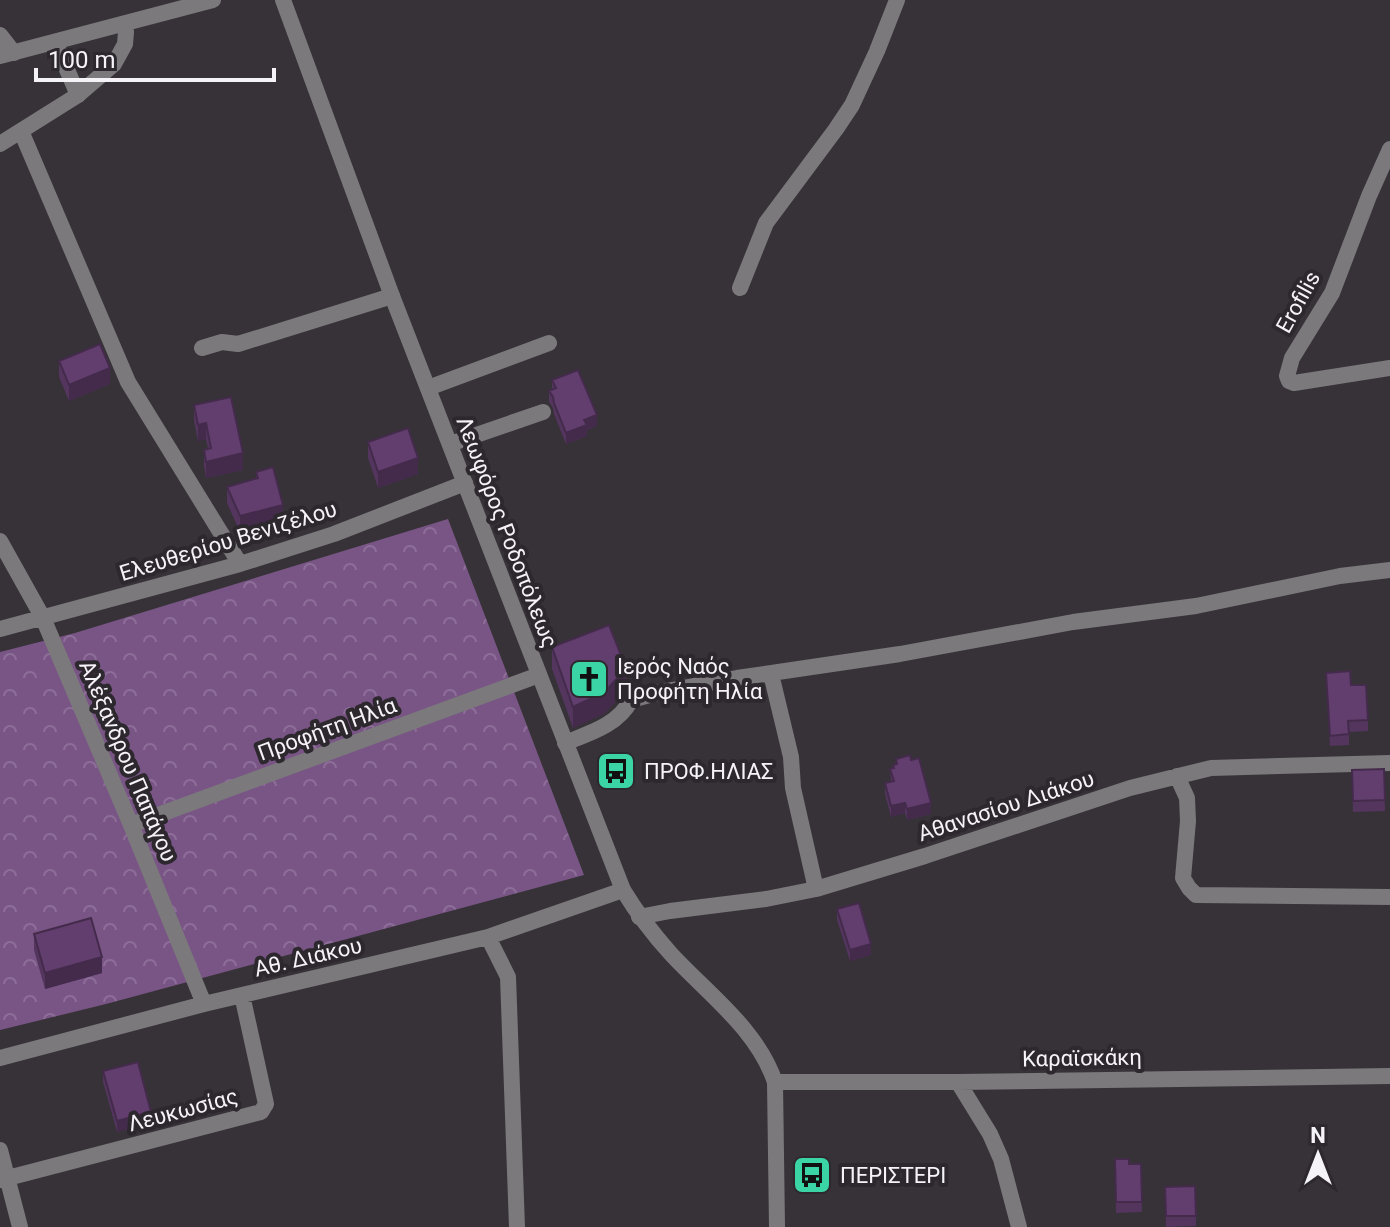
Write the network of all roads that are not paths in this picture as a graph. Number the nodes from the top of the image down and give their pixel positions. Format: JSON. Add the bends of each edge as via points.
{"nodes":[{"id":1,"x":283,"y":0,"type":"edge"},
{"id":2,"x":897,"y":0,"type":"edge"},
{"id":3,"x":206,"y":1,"type":"edge"},
{"id":4,"x":124,"y":24,"type":"junction"},
{"id":5,"x":0,"y":35,"type":"edge"},
{"id":6,"x":55,"y":42,"type":"junction"},
{"id":7,"x":7,"y":54,"type":"edge"},
{"id":8,"x":78,"y":95,"type":"junction"},
{"id":9,"x":21,"y":131,"type":"junction"},
{"id":10,"x":0,"y":144,"type":"edge"},
{"id":11,"x":1390,"y":149,"type":"edge"},
{"id":12,"x":740,"y":288,"type":"dead end"},
{"id":13,"x":392,"y":296,"type":"junction"},
{"id":14,"x":549,"y":343,"type":"dead end"},
{"id":15,"x":202,"y":348,"type":"dead end"},
{"id":16,"x":1390,"y":368,"type":"edge"},
{"id":17,"x":428,"y":388,"type":"junction"},
{"id":18,"x":543,"y":412,"type":"dead end"},
{"id":19,"x":450,"y":444,"type":"junction"},
{"id":20,"x":465,"y":483,"type":"junction"},
{"id":21,"x":0,"y":541,"type":"edge"},
{"id":22,"x":240,"y":564,"type":"junction"},
{"id":23,"x":1390,"y":570,"type":"edge"},
{"id":24,"x":43,"y":618,"type":"junction"},
{"id":25,"x":0,"y":629,"type":"edge"},
{"id":26,"x":771,"y":674,"type":"junction"},
{"id":27,"x":539,"y":675,"type":"junction"},
{"id":28,"x":565,"y":743,"type":"junction"},
{"id":29,"x":1390,"y":763,"type":"edge"},
{"id":30,"x":1177,"y":776,"type":"junction"},
{"id":31,"x":131,"y":825,"type":"junction"},
{"id":32,"x":816,"y":889,"type":"junction"},
{"id":33,"x":623,"y":890,"type":"junction"},
{"id":34,"x":1390,"y":897,"type":"edge"},
{"id":35,"x":639,"y":917,"type":"junction"},
{"id":36,"x":488,"y":937,"type":"junction"},
{"id":37,"x":242,"y":995,"type":"junction"},
{"id":38,"x":204,"y":1004,"type":"junction"},
{"id":39,"x":0,"y":1058,"type":"edge"},
{"id":40,"x":1390,"y":1076,"type":"edge"},
{"id":41,"x":775,"y":1082,"type":"junction"},
{"id":42,"x":958,"y":1082,"type":"junction"},
{"id":43,"x":0,"y":1150,"type":"edge"},
{"id":44,"x":4,"y":1180,"type":"edge"},
{"id":45,"x":20,"y":1227,"type":"edge"},
{"id":46,"x":517,"y":1227,"type":"edge"},
{"id":47,"x":777,"y":1227,"type":"edge"},
{"id":48,"x":1019,"y":1227,"type":"edge"}],
"edges":[{"from":1,"to":13,"type":"street","name":"Λεωφόρος Ροδοπόλεως"},
{"from":2,"to":12,"type":"street","via":[[852,105],[766,223]]},
{"from":3,"to":4,"type":"street"},
{"from":4,"to":6,"type":"street"},
{"from":4,"to":8,"type":"street","via":[[125,44],[118,59]]},
{"from":5,"to":7,"type":"street"},
{"from":6,"to":7,"type":"street"},
{"from":6,"to":8,"type":"street"},
{"from":8,"to":9,"type":"street"},
{"from":9,"to":10,"type":"street"},
{"from":9,"to":22,"type":"street","via":[[128,382]]},
{"from":11,"to":16,"type":"street","name":"Erofilis","via":[[1332,293],[1292,358],[1287,376],[1294,383]]},
{"from":13,"to":15,"type":"street","via":[[238,344]]},
{"from":13,"to":17,"type":"street","name":"Λεωφόρος Ροδοπόλεως"},
{"from":14,"to":17,"type":"street"},
{"from":17,"to":19,"type":"street","name":"Λεωφόρος Ροδοπόλεως"},
{"from":18,"to":19,"type":"street"},
{"from":19,"to":20,"type":"street","name":"Λεωφόρος Ροδοπόλεως"},
{"from":20,"to":22,"type":"street","name":"Ελευθερίου Βενιζέλου"},
{"from":20,"to":27,"type":"street","name":"Λεωφόρος Ροδοπόλεως"},
{"from":21,"to":24,"type":"street","name":"Αλέξανδρου Παπάγου"},
{"from":22,"to":24,"type":"street","name":"Ελευθερίου Βενιζέλου"},
{"from":23,"to":26,"type":"street"},
{"from":24,"to":25,"type":"street","name":"Ελευθερίου Βενιζέλου"},
{"from":24,"to":31,"type":"street","name":"Αλέξανδρου Παπάγου"},
{"from":26,"to":28,"type":"street","via":[[631,700],[614,721]]},
{"from":26,"to":32,"type":"street"},
{"from":27,"to":28,"type":"street","name":"Λεωφόρος Ροδοπόλεως"},
{"from":27,"to":31,"type":"street","name":"Προφήτη Ηλία"},
{"from":28,"to":33,"type":"street","name":"Λεωφόρος Ροδοπόλεως"},
{"from":29,"to":30,"type":"street","name":"Αθανασίου Διάκου","via":[[1211,768]]},
{"from":30,"to":32,"type":"street","name":"Αθανασίου Διάκου"},
{"from":30,"to":34,"type":"street","via":[[1188,809],[1183,878],[1196,895]]},
{"from":31,"to":38,"type":"street","name":"Αλέξανδρου Παπάγου"},
{"from":32,"to":35,"type":"street","name":"Αθανασίου Διάκου"},
{"from":33,"to":35,"type":"street","name":"Λεωφόρος Ροδοπόλεως"},
{"from":33,"to":36,"type":"street","name":"Αθ. Διάκου"},
{"from":35,"to":41,"type":"street","name":"Λεωφόρος Ροδοπόλεως","via":[[755,1041]]},
{"from":36,"to":37,"type":"street","name":"Αθ. Διάκου"},
{"from":36,"to":46,"type":"street","via":[[508,977]]},
{"from":37,"to":38,"type":"street","name":"Αθ. Διάκου"},
{"from":37,"to":44,"type":"street","name":"Λευκωσίας","via":[[266,1104],[261,1112]]},
{"from":38,"to":39,"type":"street","name":"Αθ. Διάκου"},
{"from":40,"to":42,"type":"street","name":"Καραϊσκάκη"},
{"from":41,"to":42,"type":"street","name":"Καραϊσκάκη"},
{"from":41,"to":47,"type":"street","name":"Λεωφόρος Ροδοπόλεως"},
{"from":42,"to":48,"type":"street","via":[[1001,1159]]},
{"from":43,"to":44,"type":"street"},
{"from":44,"to":45,"type":"street"}]}
